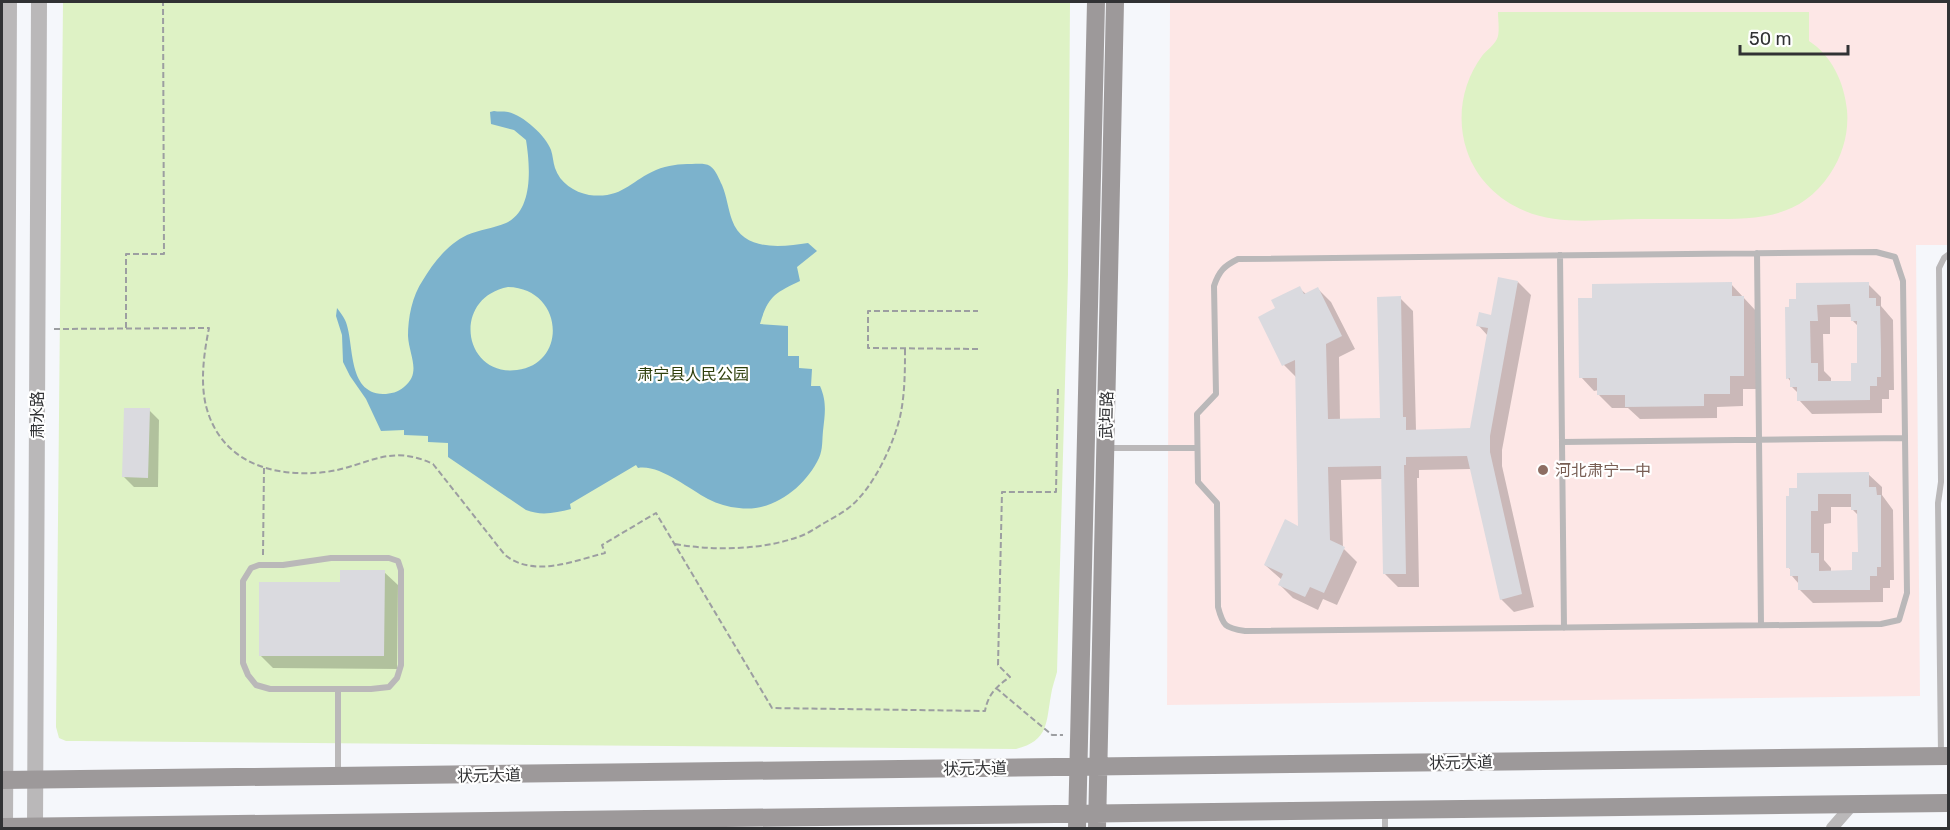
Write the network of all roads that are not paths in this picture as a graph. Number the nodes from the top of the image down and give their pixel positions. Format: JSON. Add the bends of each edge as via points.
{"nodes":[{"id":1,"x":9,"y":2,"type":"edge"},
{"id":2,"x":39,"y":2,"type":"edge"},
{"id":3,"x":1096,"y":2,"type":"edge"},
{"id":4,"x":1115,"y":2,"type":"edge"},
{"id":5,"x":1757,"y":253,"type":"junction"},
{"id":6,"x":1560,"y":255,"type":"junction"},
{"id":7,"x":1948,"y":255,"type":"edge"},
{"id":8,"x":1905,"y":438,"type":"junction"},
{"id":9,"x":1759,"y":440,"type":"junction"},
{"id":10,"x":1562,"y":442,"type":"junction"},
{"id":11,"x":1197,"y":447,"type":"junction"},
{"id":12,"x":1106,"y":448,"type":"junction"},
{"id":13,"x":1945,"y":482,"type":"edge"},
{"id":14,"x":1761,"y":625,"type":"junction"},
{"id":15,"x":1564,"y":628,"type":"junction"},
{"id":16,"x":338,"y":689,"type":"junction"},
{"id":17,"x":1945,"y":756,"type":"edge"},
{"id":18,"x":1079,"y":767,"type":"junction"},
{"id":19,"x":1098,"y":767,"type":"junction"},
{"id":20,"x":338,"y":777,"type":"junction"},
{"id":21,"x":3,"y":780,"type":"edge"},
{"id":22,"x":35,"y":780,"type":"junction"},
{"id":23,"x":1948,"y":803,"type":"edge"},
{"id":24,"x":1853,"y":804,"type":"junction"},
{"id":25,"x":1385,"y":810,"type":"junction"},
{"id":26,"x":1077,"y":821,"type":"edge"},
{"id":27,"x":1097,"y":821,"type":"edge"},
{"id":28,"x":363,"y":826,"type":"edge"},
{"id":29,"x":4,"y":827,"type":"edge"},
{"id":30,"x":35,"y":828,"type":"edge"},
{"id":31,"x":1385,"y":828,"type":"edge"},
{"id":32,"x":1833,"y":828,"type":"edge"}],
"edges":[{"from":1,"to":21,"type":"street","name":"肃水路"},
{"from":2,"to":22,"type":"street","name":"肃水路"},
{"from":3,"to":18,"type":"main road","name":"武垣路"},
{"from":4,"to":12,"type":"main road","name":"武垣路"},
{"from":5,"to":6,"type":"lane"},
{"from":5,"to":8,"type":"lane","via":[[1876,252],[1895,257],[1903,281]]},
{"from":5,"to":9,"type":"lane"},
{"from":6,"to":10,"type":"lane"},
{"from":6,"to":11,"type":"lane","via":[[1238,259],[1219,272],[1214,286],[1216,394],[1197,414]]},
{"from":7,"to":13,"type":"lane","via":[[1939,268]]},
{"from":8,"to":9,"type":"lane"},
{"from":8,"to":14,"type":"lane","via":[[1907,594],[1899,620],[1881,624]]},
{"from":9,"to":10,"type":"lane"},
{"from":9,"to":14,"type":"lane"},
{"from":10,"to":15,"type":"lane"},
{"from":11,"to":12,"type":"lane"},
{"from":11,"to":15,"type":"lane","via":[[1198,482],[1217,503],[1218,607],[1228,628]]},
{"from":12,"to":19,"type":"main road","name":"武垣路"},
{"from":13,"to":17,"type":"lane","via":[[1938,503]]},
{"from":14,"to":15,"type":"lane"},
{"from":16,"to":16,"type":"lane","via":[[389,687],[397,678],[401,665],[398,561],[331,558],[251,568],[243,581],[243,663],[249,675],[256,684],[270,689]]},
{"from":16,"to":20,"type":"lane"},
{"from":17,"to":19,"type":"main road","name":"状元大道"},
{"from":18,"to":19,"type":"main road","name":"状元大道"},
{"from":18,"to":20,"type":"main road","name":"状元大道"},
{"from":18,"to":26,"type":"main road","name":"武垣路"},
{"from":19,"to":27,"type":"main road","name":"武垣路"},
{"from":20,"to":22,"type":"main road","name":"状元大道"},
{"from":21,"to":22,"type":"main road","name":"状元大道"},
{"from":21,"to":29,"type":"street","name":"肃水路"},
{"from":22,"to":30,"type":"street","name":"肃水路"},
{"from":23,"to":24,"type":"main road"},
{"from":24,"to":25,"type":"main road"},
{"from":24,"to":32,"type":"street"},
{"from":25,"to":27,"type":"main road"},
{"from":25,"to":31,"type":"lane"},
{"from":26,"to":27,"type":"main road"},
{"from":26,"to":28,"type":"main road"},
{"from":28,"to":30,"type":"main road"},
{"from":29,"to":30,"type":"main road"}]}
